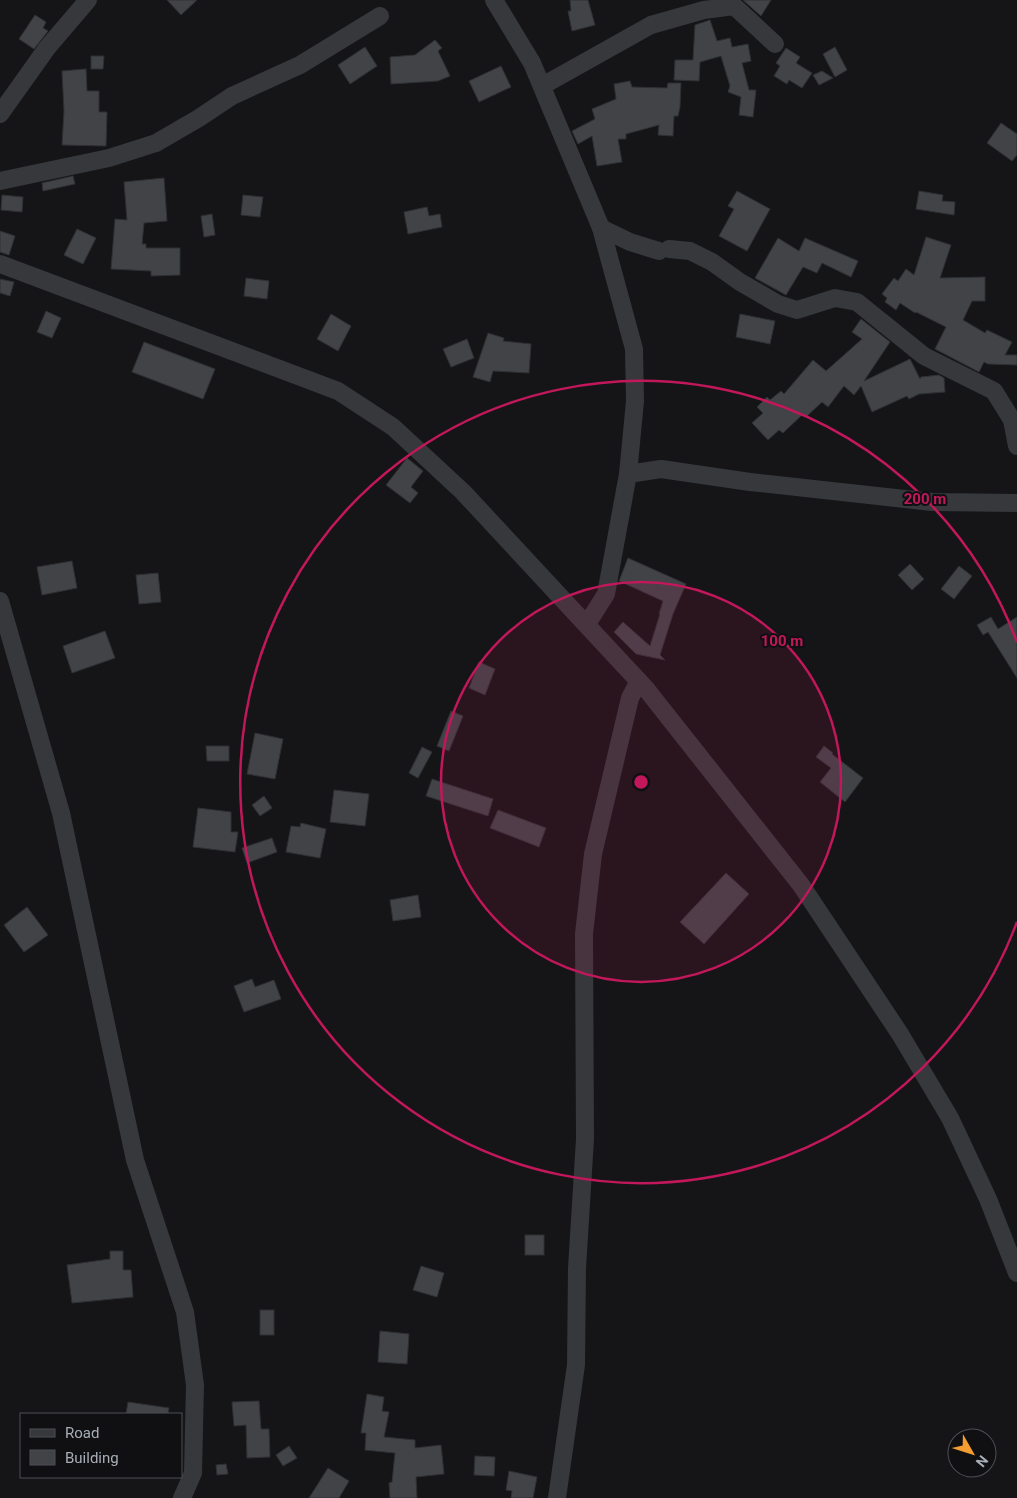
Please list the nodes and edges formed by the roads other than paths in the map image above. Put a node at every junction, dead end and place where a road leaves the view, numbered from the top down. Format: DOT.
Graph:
graph roads {
  1 [pos="88,0"];
  2 [pos="494,0"];
  3 [pos="380,16"];
  4 [pos="775,44"];
  5 [pos="542,86"];
  6 [pos="0,114"];
  7 [pos="0,181"];
  8 [pos="601,228"];
  9 [pos="0,264"];
  10 [pos="1017,446"];
  11 [pos="628,474"];
  12 [pos="1017,503"];
  13 [pos="0,601"];
  14 [pos="587,624"];
  15 [pos="639,681"];
  16 [pos="1017,1273"];
  17 [pos="182,1498"];
  18 [pos="557,1498"];
  1 -- 6 [label="street"];
  2 -- 5 [label="street"];
  3 -- 7 [label="street"];
  4 -- 5 [label="street"];
  5 -- 8 [label="street"];
  8 -- 10 [label="street"];
  8 -- 11 [label="street"];
  9 -- 14 [label="street"];
  11 -- 12 [label="street"];
  11 -- 14 [label="street"];
  13 -- 17 [label="street"];
  14 -- 15 [label="street"];
  15 -- 16 [label="street"];
  15 -- 18 [label="street"];
}
